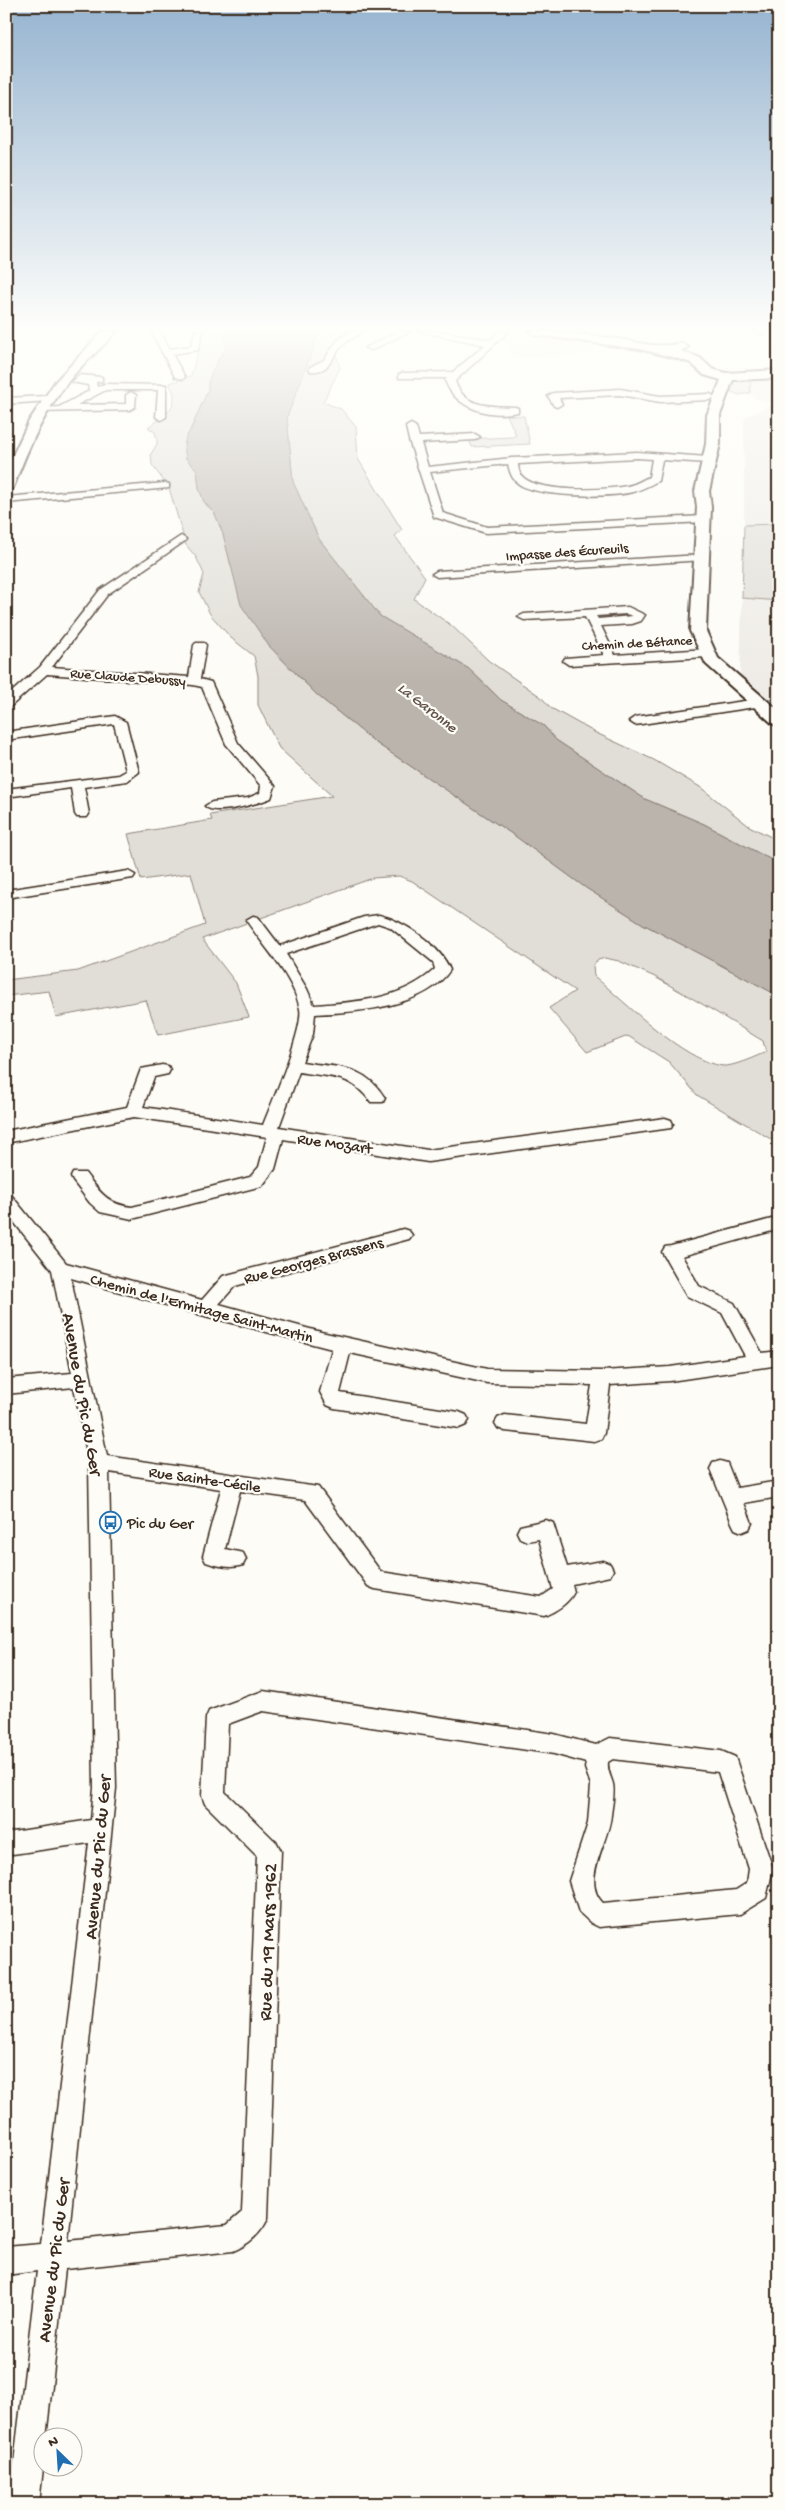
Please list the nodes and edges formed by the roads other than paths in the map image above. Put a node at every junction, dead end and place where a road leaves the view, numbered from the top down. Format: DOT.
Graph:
graph roads {
  1 [pos="21,448"];
  2 [pos="417,448"];
  3 [pos="706,448"];
  4 [pos="711,448"];
  5 [pos="656,457"];
  6 [pos="708,458"];
  7 [pos="512,461"];
  8 [pos="425,470"];
  9 [pos="165,486"];
  10 [pos="6,488"];
  11 [pos="6,500"];
  12 [pos="704,513"];
  13 [pos="182,539"];
  14 [pos="700,558"];
  15 [pos="437,574"];
  16 [pos="524,617"];
  17 [pos="200,645"];
  18 [pos="707,653"];
  19 [pos="611,658"];
  20 [pos="569,661"];
  21 [pos="44,670"];
  22 [pos="194,681"];
  23 [pos="758,703"];
  24 [pos="6,704"];
  25 [pos="779,720"];
  26 [pos="635,721"];
  27 [pos="6,736"];
  28 [pos="77,784"];
  29 [pos="6,793"];
  30 [pos="212,806"];
  31 [pos="82,814"];
  32 [pos="128,875"];
  33 [pos="6,894"];
  34 [pos="253,920"];
  35 [pos="277,952"];
  36 [pos="308,1010"];
  37 [pos="292,1066"];
  38 [pos="162,1070"];
  39 [pos="377,1098"];
  40 [pos="134,1111"];
  41 [pos="665,1124"];
  42 [pos="273,1133"];
  43 [pos="6,1137"];
  44 [pos="79,1178"];
  45 [pos="6,1200"];
  46 [pos="779,1223"];
  47 [pos="404,1235"];
  48 [pos="60,1268"];
  49 [pos="205,1309"];
  50 [pos="343,1344"];
  51 [pos="779,1358"];
  52 [pos="758,1362"];
  53 [pos="602,1378"];
  54 [pos="83,1379"];
  55 [pos="6,1387"];
  56 [pos="459,1420"];
  57 [pos="504,1423"];
  58 [pos="100,1463"];
  59 [pos="720,1469"];
  60 [pos="233,1482"];
  61 [pos="779,1489"];
  62 [pos="732,1497"];
  63 [pos="742,1523"];
  64 [pos="527,1532"];
  65 [pos="236,1559"];
  66 [pos="603,1570"];
  67 [pos="560,1577"];
  68 [pos="598,1756"];
  69 [pos="102,1830"];
  70 [pos="6,1844"];
  71 [pos="53,2255"];
  72 [pos="6,2261"];
  73 [pos="24,2504"];
  1 -- 10 [label="street"];
  2 -- 8 [label="street"];
  3 -- 6 [label="street"];
  4 -- 6 [label="street"];
  5 -- 6 [label="street"];
  5 -- 7 [label="street"];
  5 -- 7 [label="street"];
  6 -- 12 [label="street"];
  7 -- 8 [label="street"];
  8 -- 12 [label="street"];
  9 -- 11 [label="street"];
  12 -- 14 [label="street"];
  13 -- 21 [label="street"];
  14 -- 15 [label="street, Impasse des Écureuils"];
  14 -- 18 [label="street"];
  16 -- 19 [label="street"];
  17 -- 22 [label="street"];
  18 -- 19 [label="street, Chemin de Bétance"];
  18 -- 23 [label="street"];
  19 -- 20 [label="street, Chemin de Bétance"];
  21 -- 22 [label="street, Rue Claude Debussy"];
  21 -- 24 [label="street"];
  22 -- 30 [label="street, Rue Claude Debussy"];
  23 -- 25 [label="street"];
  23 -- 26 [label="street"];
  27 -- 28 [label="street"];
  28 -- 29 [label="street"];
  28 -- 31 [label="street"];
  32 -- 33 [label="street"];
  34 -- 35 [label="street"];
  35 -- 36 [label="street"];
  35 -- 36 [label="street"];
  36 -- 37 [label="street"];
  37 -- 39 [label="street"];
  37 -- 42 [label="street"];
  38 -- 40 [label="street"];
  40 -- 42 [label="street, Rue Mozart"];
  40 -- 43 [label="street, Rue Mozart"];
  41 -- 42 [label="street, Rue Mozart"];
  42 -- 44 [label="street"];
  45 -- 48 [label="street, Avenue du Pic du Ger"];
  46 -- 52 [label="street"];
  47 -- 49 [label="street, Rue Georges Brassens"];
  48 -- 49 [label="street, Chemin de l'Ermitage Saint-Martin"];
  48 -- 54 [label="street, Avenue du Pic du Ger"];
  49 -- 50 [label="street, Chemin de l'Ermitage Saint-Martin"];
  50 -- 53 [label="street, Chemin de l'Ermitage Saint-Martin"];
  50 -- 56 [label="street"];
  51 -- 52 [label="street, Chemin de l'Ermitage Saint-Martin"];
  52 -- 53 [label="street, Chemin de l'Ermitage Saint-Martin"];
  53 -- 57 [label="street"];
  54 -- 55 [label="street"];
  54 -- 58 [label="street, Avenue du Pic du Ger"];
  58 -- 60 [label="street, Rue Sainte-Cécile"];
  58 -- 69 [label="street, Avenue du Pic du Ger"];
  59 -- 62 [label="street"];
  60 -- 65 [label="street"];
  60 -- 67 [label="street, Rue Sainte-Cécile"];
  61 -- 62 [label="street"];
  62 -- 63 [label="street"];
  64 -- 67 [label="street"];
  66 -- 67 [label="street"];
  68 -- 68 [label="street"];
  68 -- 71 [label="street, Rue du 19 Mars 1962"];
  69 -- 70 [label="street"];
  69 -- 71 [label="street, Avenue du Pic du Ger"];
  71 -- 72 [label="street"];
  71 -- 73 [label="street, Avenue du Pic du Ger"];
}
